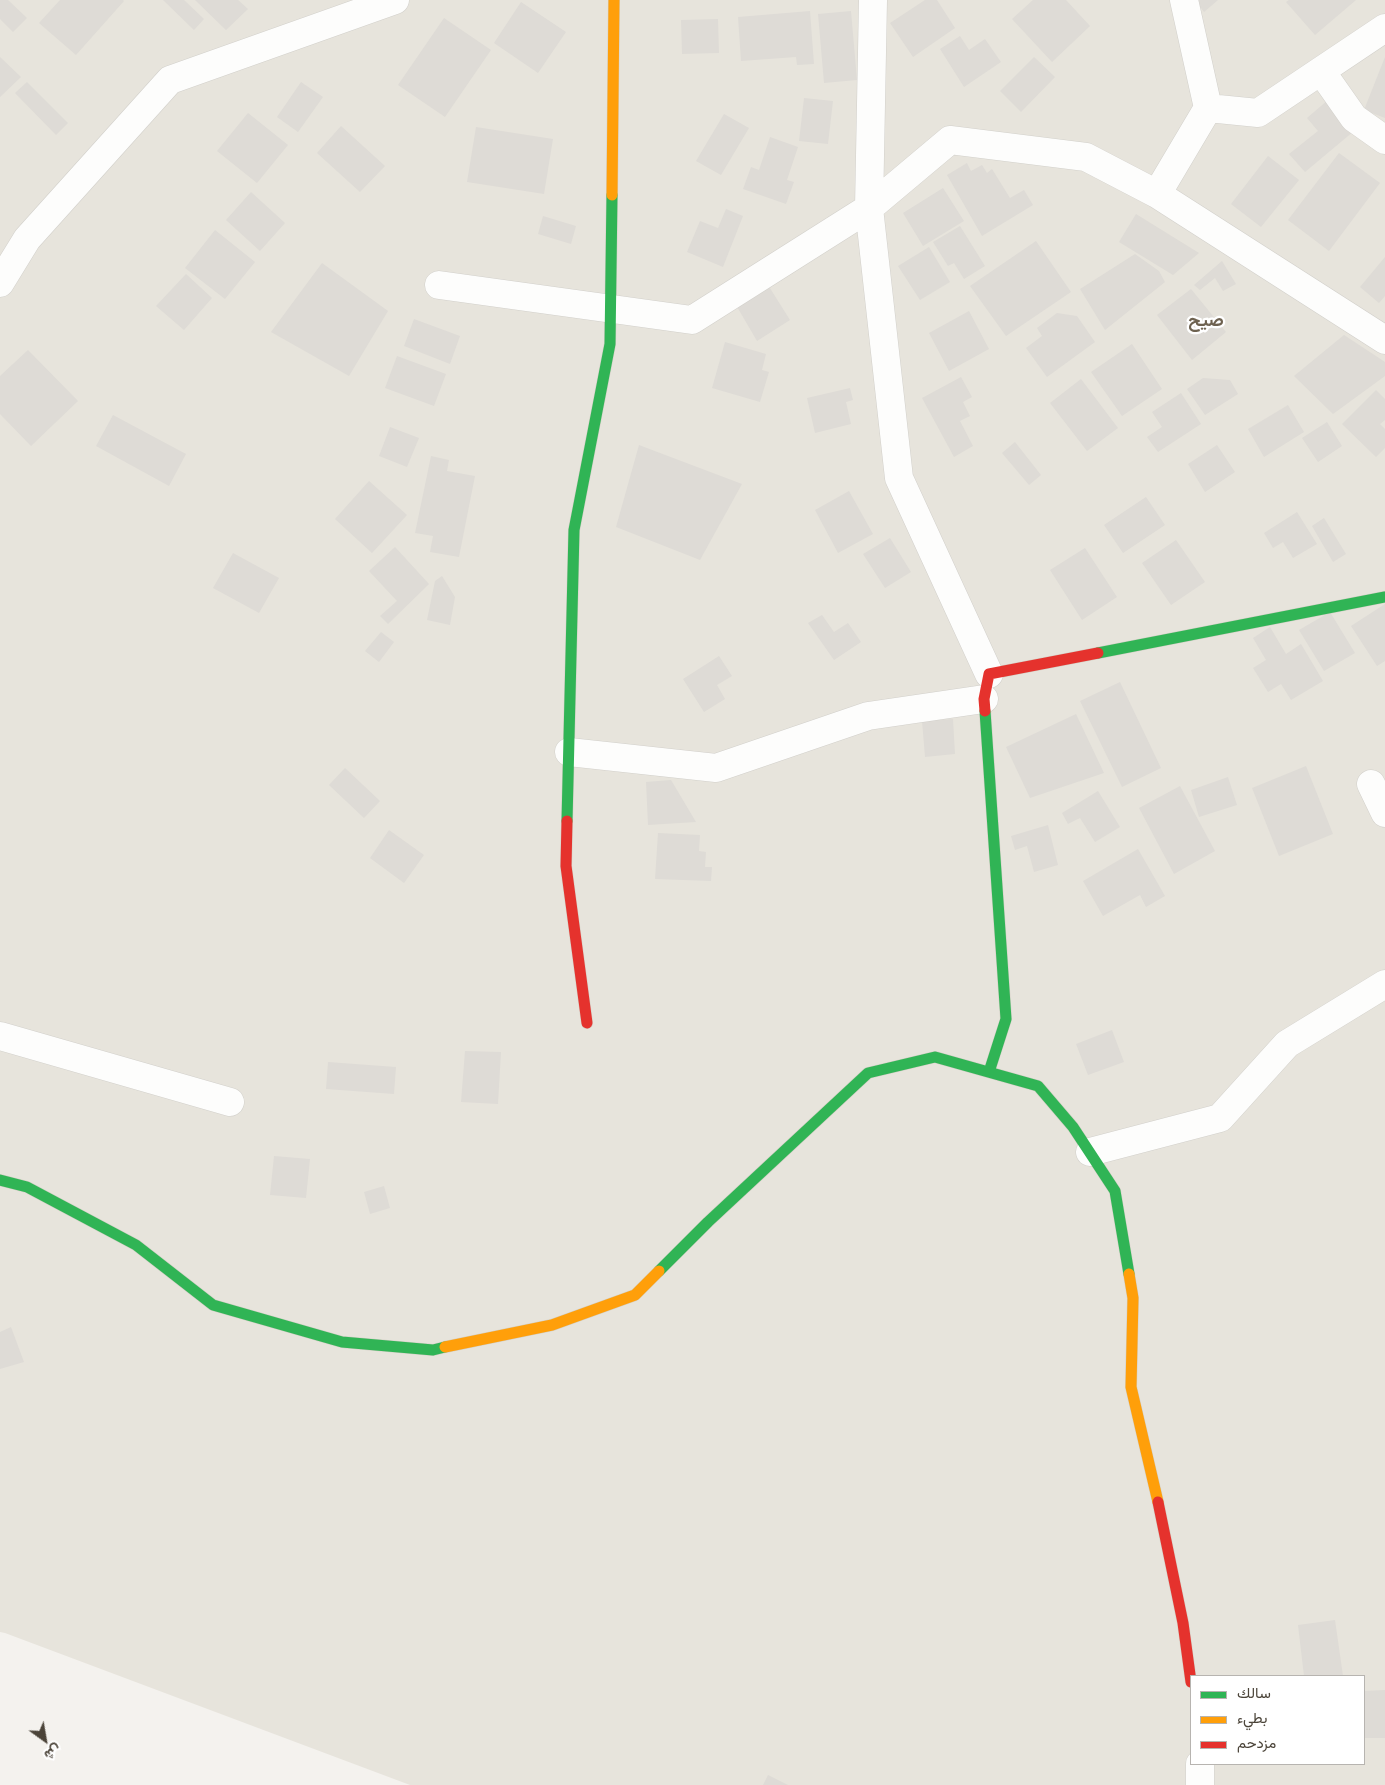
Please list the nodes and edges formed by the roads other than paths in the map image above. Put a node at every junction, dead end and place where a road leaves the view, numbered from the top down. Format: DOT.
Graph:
graph roads {
  1 [pos="395,0"];
  2 [pos="614,0"];
  3 [pos="873,0"];
  4 [pos="1184,0"];
  5 [pos="1382,33"];
  6 [pos="1320,71"];
  7 [pos="1208,108"];
  8 [pos="1385,140"];
  9 [pos="1157,194"];
  10 [pos="869,208"];
  11 [pos="0,283"];
  12 [pos="439,285"];
  13 [pos="611,309"];
  14 [pos="1385,340"];
  15 [pos="1385,597"];
  16 [pos="987,687"];
  17 [pos="568,752"];
  18 [pos="1371,784"];
  19 [pos="1385,813"];
  20 [pos="1385,984"];
  21 [pos="587,1023"];
  22 [pos="0,1036"];
  23 [pos="989,1072"];
  24 [pos="230,1102"];
  25 [pos="1090,1152"];
  26 [pos="0,1180"];
  27 [pos="1190,1675"];
  28 [pos="1200,1765"];
  29 [pos="1200,1785"];
  1 -- 11 [label="street"];
  2 -- 13 [label="street"];
  3 -- 10 [label="street"];
  4 -- 7 [label="street"];
  5 -- 6 [label="street"];
  6 -- 7 [label="street"];
  6 -- 8 [label="street"];
  7 -- 9 [label="street"];
  9 -- 10 [label="street"];
  9 -- 14 [label="street"];
  10 -- 13 [label="street"];
  10 -- 16 [label="street"];
  12 -- 13 [label="street"];
  13 -- 17 [label="street"];
  15 -- 16 [label="street"];
  16 -- 17 [label="street"];
  16 -- 23 [label="street"];
  17 -- 21 [label="street"];
  18 -- 19 [label="street"];
  20 -- 25 [label="street"];
  22 -- 24 [label="street"];
  23 -- 25 [label="street"];
  23 -- 26 [label="street"];
  25 -- 27 [label="street"];
  28 -- 29 [label="street"];
}
